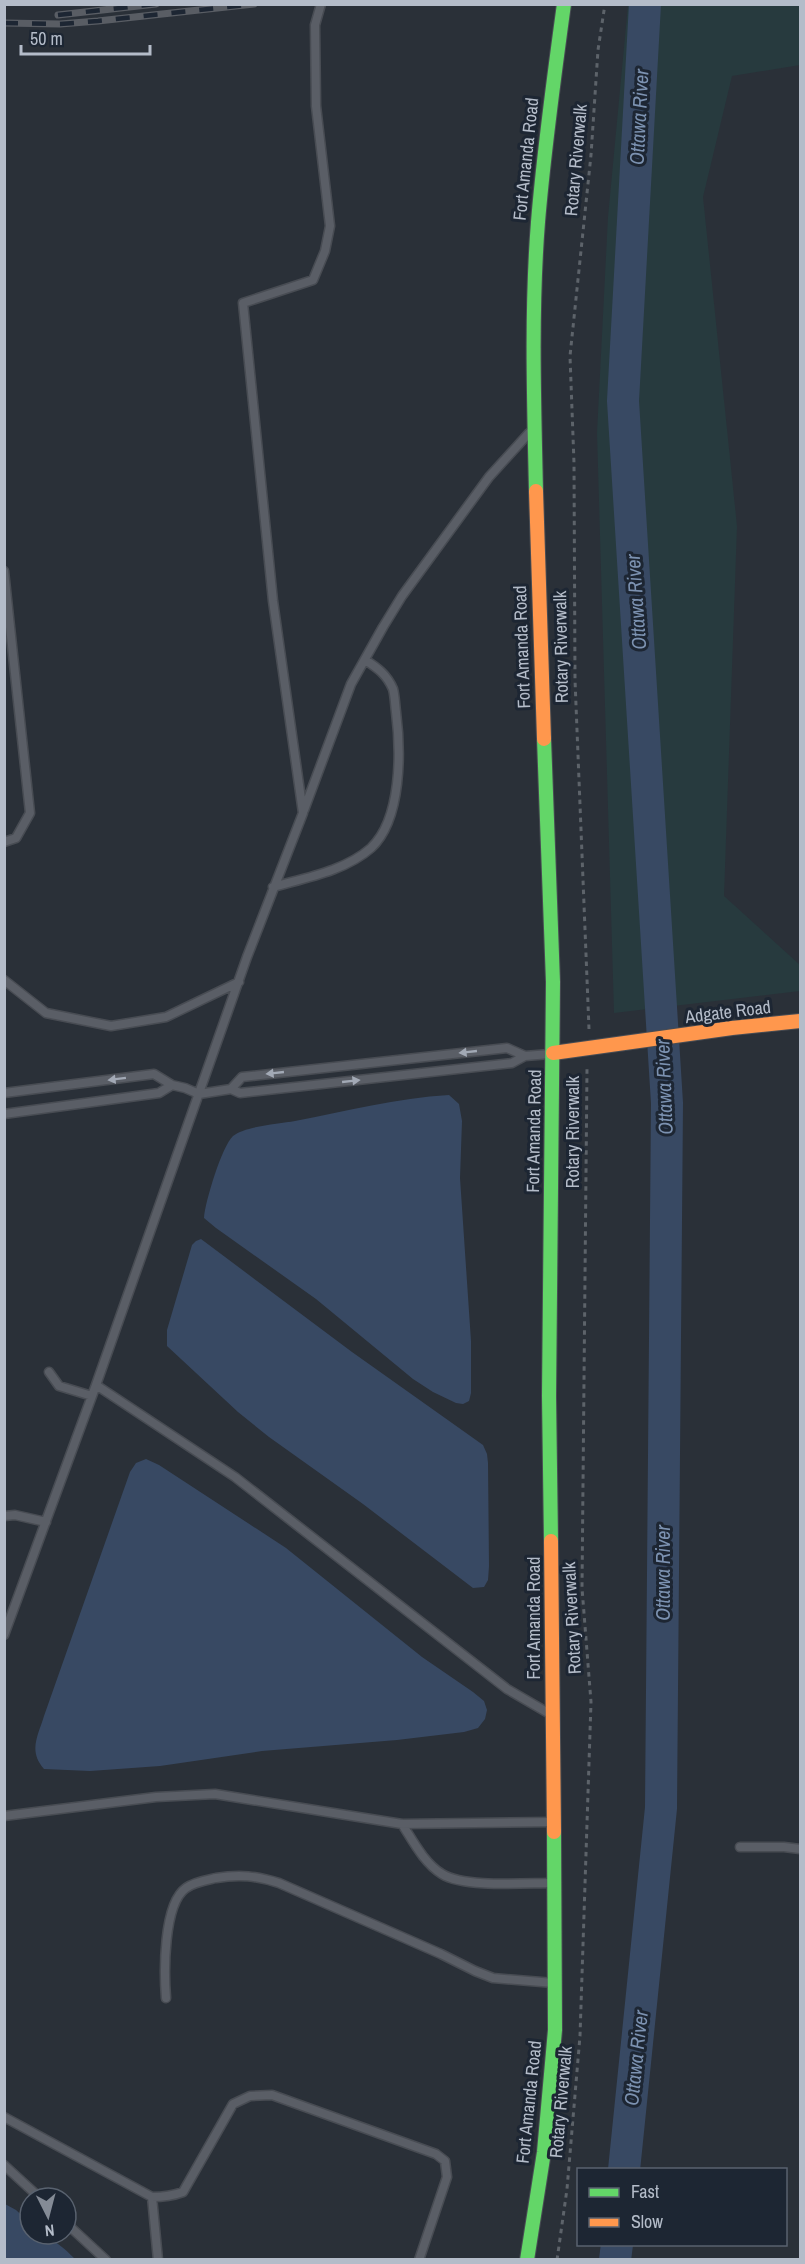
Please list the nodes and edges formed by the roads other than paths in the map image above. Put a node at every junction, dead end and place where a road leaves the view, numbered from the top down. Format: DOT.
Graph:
graph roads {
  1 [pos="321,4"];
  2 [pos="564,4"];
  3 [pos="534,428"];
  4 [pos="4,571"];
  5 [pos="365,660"];
  6 [pos="303,813"];
  7 [pos="4,842"];
  8 [pos="273,887"];
  9 [pos="4,980"];
  10 [pos="239,982"];
  11 [pos="801,1021"];
  12 [pos="553,1053"];
  13 [pos="525,1056"];
  14 [pos="172,1085"];
  15 [pos="231,1089"];
  16 [pos="4,1093"];
  17 [pos="199,1094"];
  18 [pos="4,1114"];
  19 [pos="49,1372"];
  20 [pos="96,1385"];
  21 [pos="92,1396"];
  22 [pos="4,1516"];
  23 [pos="46,1522"];
  24 [pos="4,1635"];
  25 [pos="553,1716"];
  26 [pos="4,1816"];
  27 [pos="552,1821"];
  28 [pos="402,1824"];
  29 [pos="740,1847"];
  30 [pos="801,1849"];
  31 [pos="553,1882"];
  32 [pos="554,1983"];
  33 [pos="166,1998"];
  34 [pos="4,2117"];
  35 [pos="4,2165"];
  36 [pos="27,2186"];
  37 [pos="152,2197"];
  38 [pos="78,2234"];
  39 [pos="106,2259"];
  40 [pos="158,2259"];
  41 [pos="419,2259"];
  42 [pos="527,2259"];
  1 -- 6 [label="lane"];
  2 -- 3 [label="street, Fort Amanda Road"];
  3 -- 5 [label="lane"];
  3 -- 12 [label="street, Fort Amanda Road"];
  4 -- 7 [label="lane"];
  5 -- 6 [label="lane"];
  5 -- 8 [label="lane"];
  6 -- 8 [label="lane"];
  8 -- 10 [label="lane"];
  9 -- 10 [label="lane"];
  10 -- 17 [label="lane"];
  11 -- 12 [label="street, Adgate Road"];
  12 -- 13 [label="lane"];
  12 -- 25 [label="street, Fort Amanda Road"];
  15 -- 13 [label="lane, one-way"];
  13 -- 15 [label="lane, one-way"];
  14 -- 16 [label="lane, one-way"];
  14 -- 17 [label="lane"];
  14 -- 18 [label="lane"];
  15 -- 17 [label="lane"];
  17 -- 20 [label="lane"];
  19 -- 21 [label="lane"];
  20 -- 21 [label="lane"];
  20 -- 25 [label="lane"];
  21 -- 23 [label="lane"];
  22 -- 23 [label="lane"];
  23 -- 24 [label="lane"];
  25 -- 27 [label="street, Fort Amanda Road"];
  26 -- 28 [label="lane"];
  27 -- 28 [label="lane"];
  27 -- 31 [label="street, Fort Amanda Road"];
  28 -- 31 [label="lane"];
  29 -- 30 [label="lane"];
  31 -- 32 [label="street, Fort Amanda Road"];
  32 -- 33 [label="lane"];
  32 -- 42 [label="street, Fort Amanda Road"];
  34 -- 37 [label="lane"];
  35 -- 36 [label="lane"];
  37 -- 40 [label="lane"];
  37 -- 41 [label="lane"];
  38 -- 39 [label="lane"];
}
